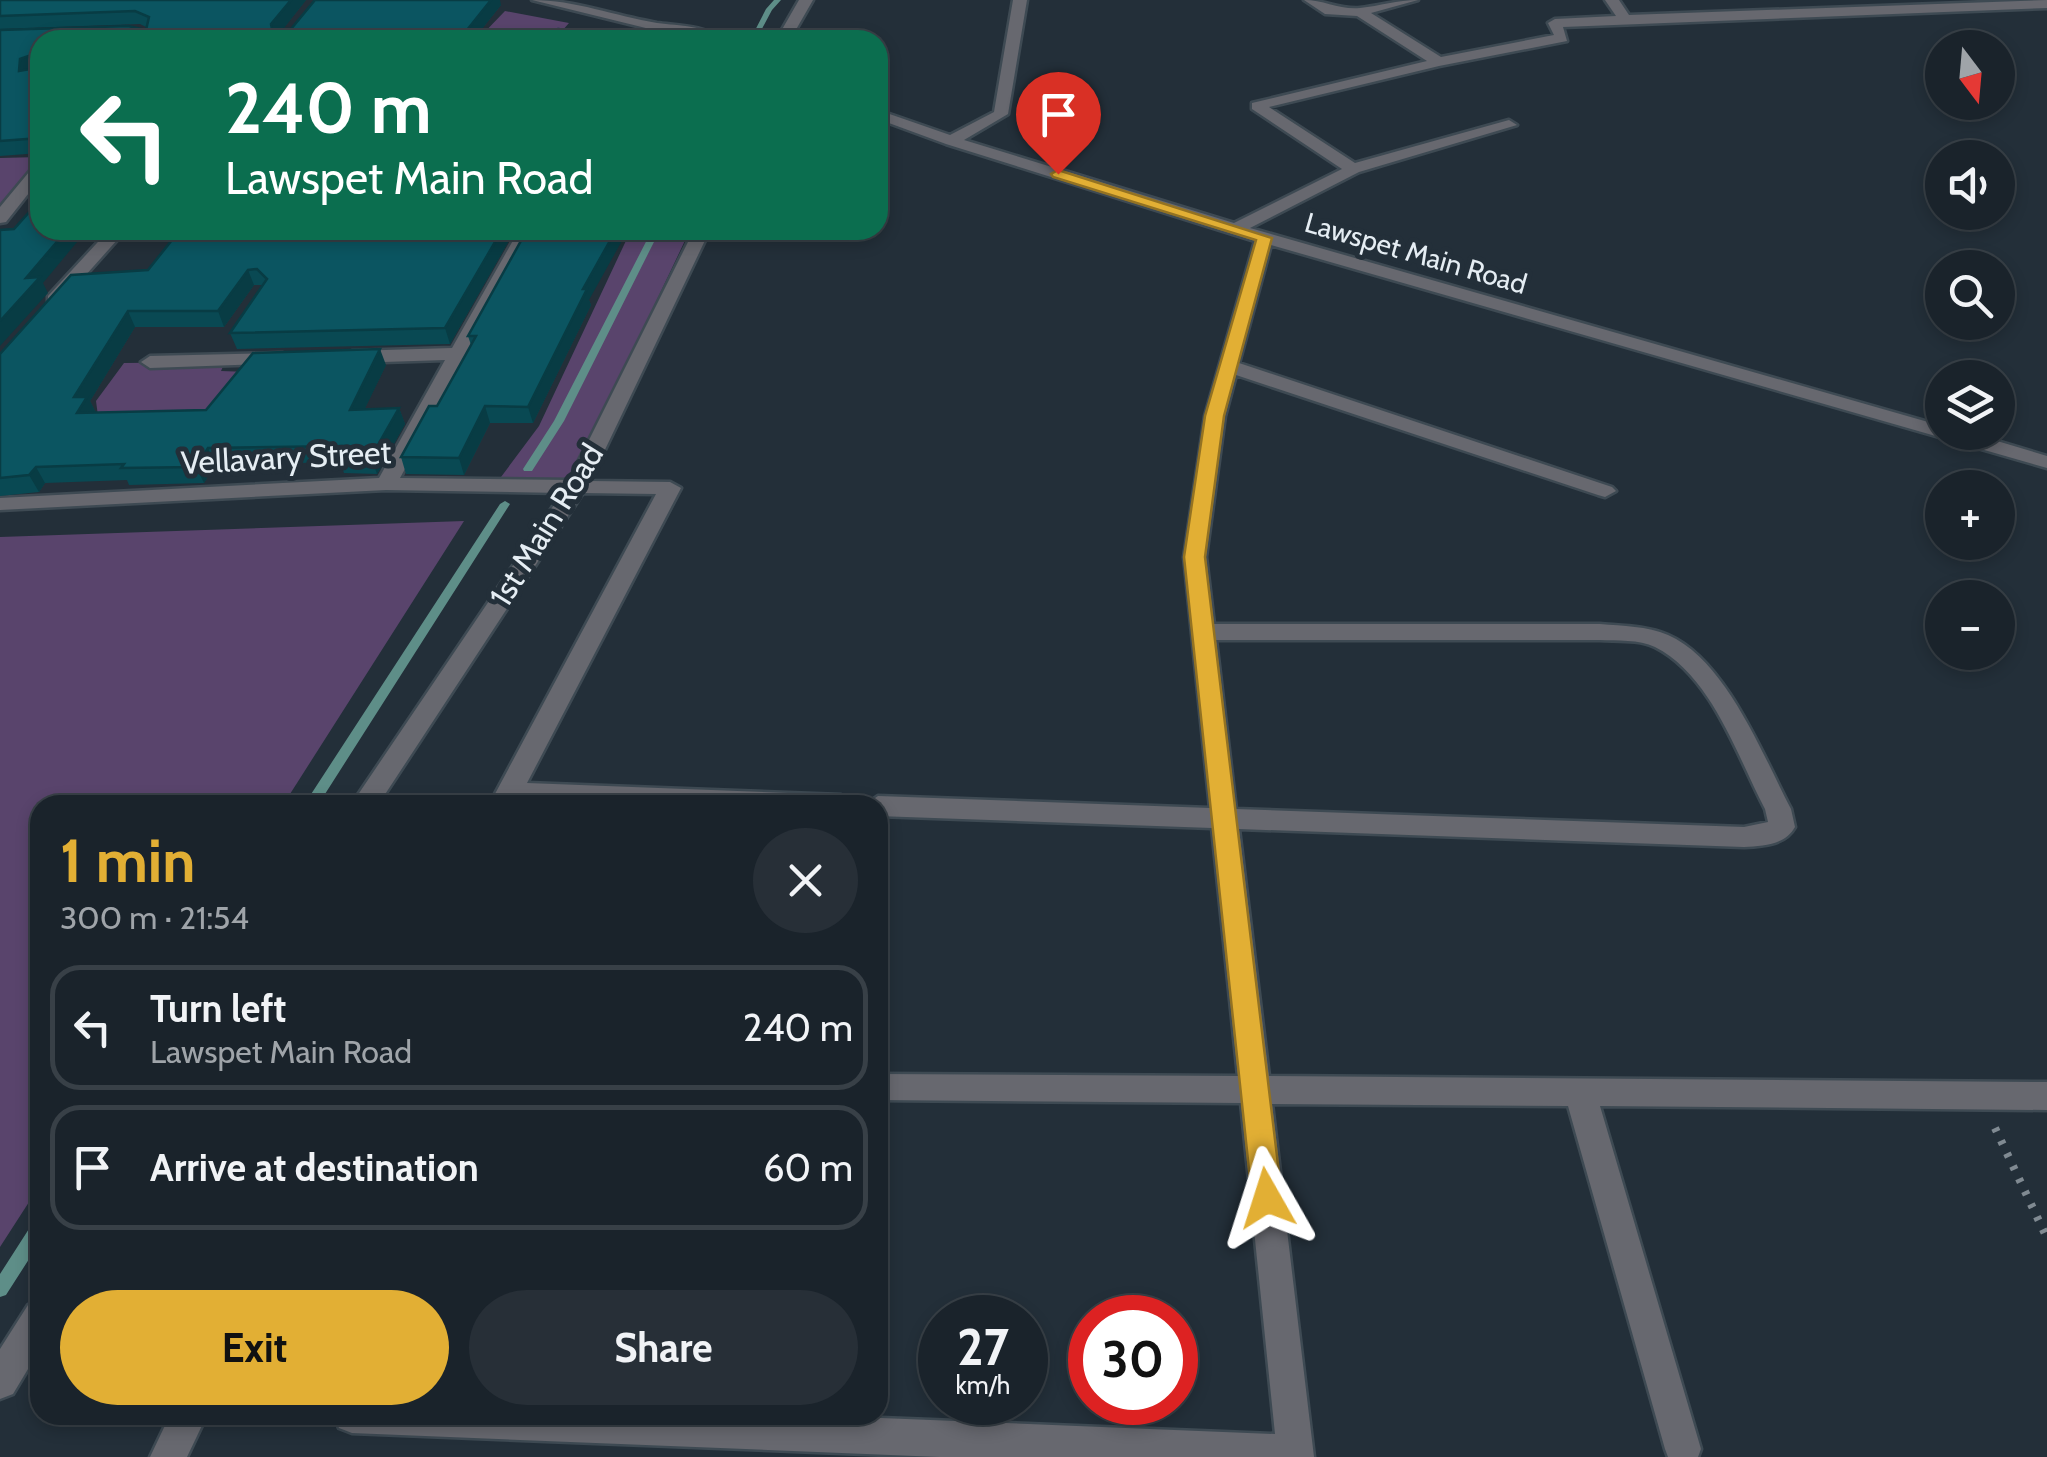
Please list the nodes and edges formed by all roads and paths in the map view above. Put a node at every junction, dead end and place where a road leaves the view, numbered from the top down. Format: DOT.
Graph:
graph roads {
  1 [pos="539,0"];
  2 [pos="806,0"];
  3 [pos="1020,0"];
  4 [pos="1311,0"];
  5 [pos="1411,0"];
  6 [pos="1612,0"];
  7 [pos="577,4"];
  8 [pos="2047,4"];
  9 [pos="1360,12"];
  10 [pos="1626,19"];
  11 [pos="651,25"];
  12 [pos="646,30"];
  13 [pos="659,30"];
  14 [pos="692,30"];
  15 [pos="788,30"];
  16 [pos="1438,62"];
  17 [pos="888,118"];
  18 [pos="1509,125"];
  19 [pos="951,141"];
  20 [pos="1354,169"];
  21 [pos="30,180"];
  22 [pos="0,218"];
  23 [pos="1236,229"];
  24 [pos="1264,238"];
  25 [pos="109,240"];
  26 [pos="521,240"];
  27 [pos="697,240"];
  28 [pos="42,314"];
  29 [pos="234,334"];
  30 [pos="457,354"];
  31 [pos="216,360"];
  32 [pos="150,362"];
  33 [pos="1228,366"];
  34 [pos="1925,427"];
  35 [pos="2005,450"];
  36 [pos="2047,462"];
  37 [pos="386,484"];
  38 [pos="576,487"];
  39 [pos="1606,491"];
  40 [pos="0,504"];
  41 [pos="1204,632"];
  42 [pos="371,795"];
  43 [pos="507,795"];
  44 [pos="888,806"];
  45 [pos="1224,820"];
  46 [pos="888,1088"];
  47 [pos="1255,1090"];
  48 [pos="1580,1092"];
  49 [pos="1980,1095"];
  50 [pos="2047,1096"];
  51 [pos="2047,1238"];
  52 [pos="30,1333"];
  53 [pos="0,1381"];
  54 [pos="184,1425"];
  55 [pos="553,1425"];
  56 [pos="1054,1450"];
  57 [pos="1683,1450"];
  58 [pos="1295,1455"];
  59 [pos="168,1457"];
  1 -- 7 [label="street"];
  2 -- 15 [label="street"];
  3 -- 19 [label="street"];
  4 -- 9 [label="street"];
  5 -- 9 [label="street"];
  6 -- 10 [label="street"];
  7 -- 11 [label="street"];
  8 -- 10 [label="street"];
  9 -- 16 [label="street"];
  10 -- 16 [label="street"];
  11 -- 12 [label="street"];
  11 -- 13 [label="street"];
  11 -- 14 [label="street"];
  16 -- 20 [label="street"];
  17 -- 19 [label="street, Lawspet Main Road"];
  18 -- 20 [label="street"];
  19 -- 23 [label="street, Lawspet Main Road"];
  20 -- 23 [label="street"];
  21 -- 22 [label="street"];
  23 -- 24 [label="street, Lawspet Main Road"];
  24 -- 33 [label="street"];
  24 -- 34 [label="street, Lawspet Main Road"];
  25 -- 28 [label="street"];
  26 -- 30 [label="street"];
  27 -- 38 [label="street, 1st Main Road"];
  29 -- 31 [label="street"];
  30 -- 31 [label="street"];
  30 -- 37 [label="street"];
  31 -- 32 [label="street"];
  33 -- 39 [label="street"];
  33 -- 41 [label="street"];
  35 -- 36 [label="street, Lawspet Main Road"];
  37 -- 38 [label="street, Vellavary Street"];
  37 -- 40 [label="street, Vellavary Street"];
  38 -- 42 [label="street, 1st Main Road"];
  38 -- 43 [label="street, Vellavary Street"];
  41 -- 45 [label="street"];
  41 -- 45 [label="street"];
  44 -- 45 [label="street"];
  45 -- 47 [label="street"];
  46 -- 47 [label="street"];
  47 -- 48 [label="street"];
  47 -- 58 [label="street"];
  48 -- 49 [label="street"];
  48 -- 57 [label="street"];
  49 -- 50 [label="street"];
  49 -- 51 [label="path"];
  52 -- 53 [label="street"];
  54 -- 59 [label="street"];
  55 -- 56 [label="street"];
  56 -- 58 [label="street"];
}
